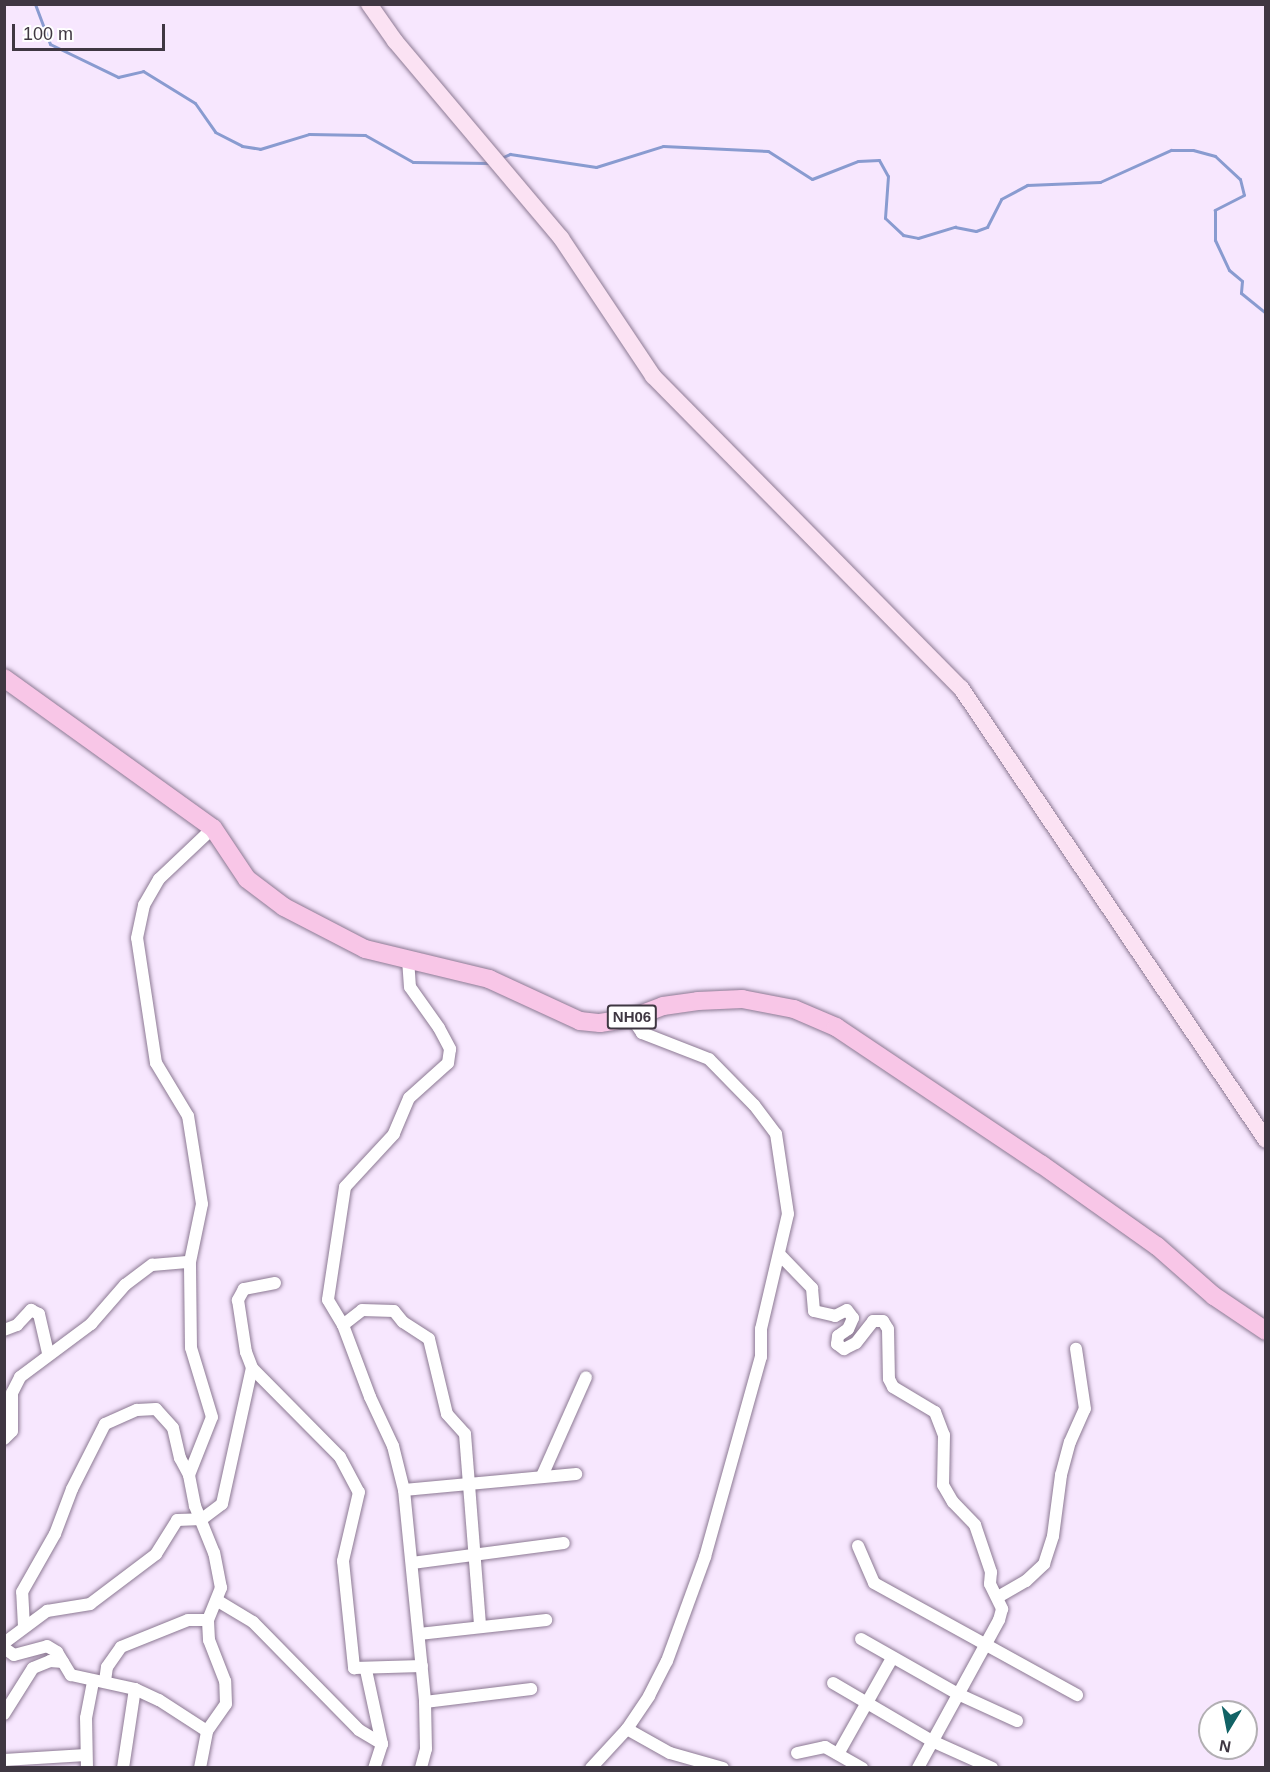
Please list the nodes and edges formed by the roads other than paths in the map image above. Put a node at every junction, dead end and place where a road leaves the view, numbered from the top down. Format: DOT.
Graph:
graph roads {
  1 [pos="369,4"];
  2 [pos="4,678"];
  3 [pos="213,828"];
  4 [pos="408,959"];
  5 [pos="632,1018"];
  6 [pos="1266,1140"];
  7 [pos="781,1256"];
  8 [pos="190,1262"];
  9 [pos="274,1283"];
  10 [pos="343,1324"];
  11 [pos="4,1330"];
  12 [pos="1266,1330"];
  13 [pos="1076,1349"];
  14 [pos="48,1353"];
  15 [pos="252,1368"];
  16 [pos="586,1377"];
  17 [pos="4,1439"];
  18 [pos="576,1474"];
  19 [pos="189,1475"];
  20 [pos="542,1476"];
  21 [pos="470,1481"];
  22 [pos="404,1490"];
  23 [pos="202,1519"];
  24 [pos="564,1543"];
  25 [pos="858,1545"];
  26 [pos="475,1556"];
  27 [pos="412,1563"];
  28 [pos="998,1597"];
  29 [pos="218,1600"];
  30 [pos="208,1620"];
  31 [pos="546,1620"];
  32 [pos="480,1626"];
  33 [pos="24,1627"];
  34 [pos="419,1634"];
  35 [pos="861,1639"];
  36 [pos="4,1643"];
  37 [pos="984,1645"];
  38 [pos="4,1648"];
  39 [pos="892,1658"];
  40 [pos="63,1662"];
  41 [pos="422,1666"];
  42 [pos="366,1670"];
  43 [pos="99,1682"];
  44 [pos="833,1683"];
  45 [pos="135,1689"];
  46 [pos="531,1689"];
  47 [pos="958,1694"];
  48 [pos="1077,1695"];
  49 [pos="425,1702"];
  50 [pos="866,1703"];
  51 [pos="4,1714"];
  52 [pos="1017,1721"];
  53 [pos="627,1729"];
  54 [pos="207,1731"];
  55 [pos="932,1741"];
  56 [pos="382,1744"];
  57 [pos="797,1753"];
  58 [pos="838,1754"];
  59 [pos="4,1760"];
  60 [pos="87,1761"];
  61 [pos="123,1767"];
  62 [pos="200,1767"];
  63 [pos="374,1767"];
  64 [pos="421,1767"];
  65 [pos="591,1767"];
  66 [pos="723,1767"];
  67 [pos="862,1767"];
  68 [pos="918,1767"];
  69 [pos="992,1767"];
  1 -- 6 [label="main road"];
  2 -- 3 [label="main road, NH06"];
  3 -- 4 [label="main road, NH06"];
  3 -- 8 [label="street"];
  4 -- 5 [label="main road, NH06"];
  4 -- 10 [label="street"];
  5 -- 7 [label="street"];
  5 -- 12 [label="main road, NH06"];
  7 -- 28 [label="street"];
  7 -- 53 [label="street"];
  8 -- 14 [label="street"];
  8 -- 19 [label="street"];
  9 -- 15 [label="street"];
  10 -- 21 [label="street"];
  10 -- 22 [label="street"];
  11 -- 14 [label="street"];
  13 -- 28 [label="street"];
  14 -- 17 [label="street"];
  15 -- 23 [label="street"];
  15 -- 42 [label="street"];
  16 -- 20 [label="street"];
  18 -- 20 [label="street"];
  19 -- 23 [label="street"];
  19 -- 33 [label="street"];
  20 -- 21 [label="street"];
  21 -- 22 [label="street"];
  21 -- 26 [label="street"];
  22 -- 27 [label="street"];
  23 -- 29 [label="street"];
  23 -- 33 [label="street"];
  24 -- 26 [label="street"];
  25 -- 37 [label="street"];
  26 -- 27 [label="street"];
  26 -- 32 [label="street"];
  27 -- 34 [label="street"];
  28 -- 37 [label="street"];
  29 -- 30 [label="street"];
  29 -- 56 [label="street"];
  30 -- 43 [label="street"];
  30 -- 54 [label="street"];
  31 -- 32 [label="street"];
  32 -- 34 [label="street"];
  33 -- 36 [label="street"];
  34 -- 41 [label="street"];
  35 -- 39 [label="street"];
  37 -- 47 [label="street"];
  37 -- 48 [label="street"];
  38 -- 40 [label="street"];
  39 -- 47 [label="street"];
  39 -- 50 [label="street"];
  40 -- 43 [label="street"];
  40 -- 51 [label="street"];
  41 -- 42 [label="street"];
  41 -- 49 [label="street"];
  42 -- 56 [label="street"];
  43 -- 45 [label="street"];
  43 -- 60 [label="street"];
  44 -- 50 [label="street"];
  45 -- 54 [label="street"];
  45 -- 61 [label="street"];
  46 -- 49 [label="street"];
  47 -- 52 [label="street"];
  47 -- 55 [label="street"];
  49 -- 64 [label="street"];
  50 -- 55 [label="street"];
  50 -- 58 [label="street"];
  53 -- 65 [label="street"];
  53 -- 66 [label="street"];
  54 -- 62 [label="street"];
  55 -- 68 [label="street"];
  55 -- 69 [label="street"];
  56 -- 63 [label="street"];
  57 -- 58 [label="street"];
  58 -- 67 [label="street"];
  59 -- 60 [label="street"];
}
